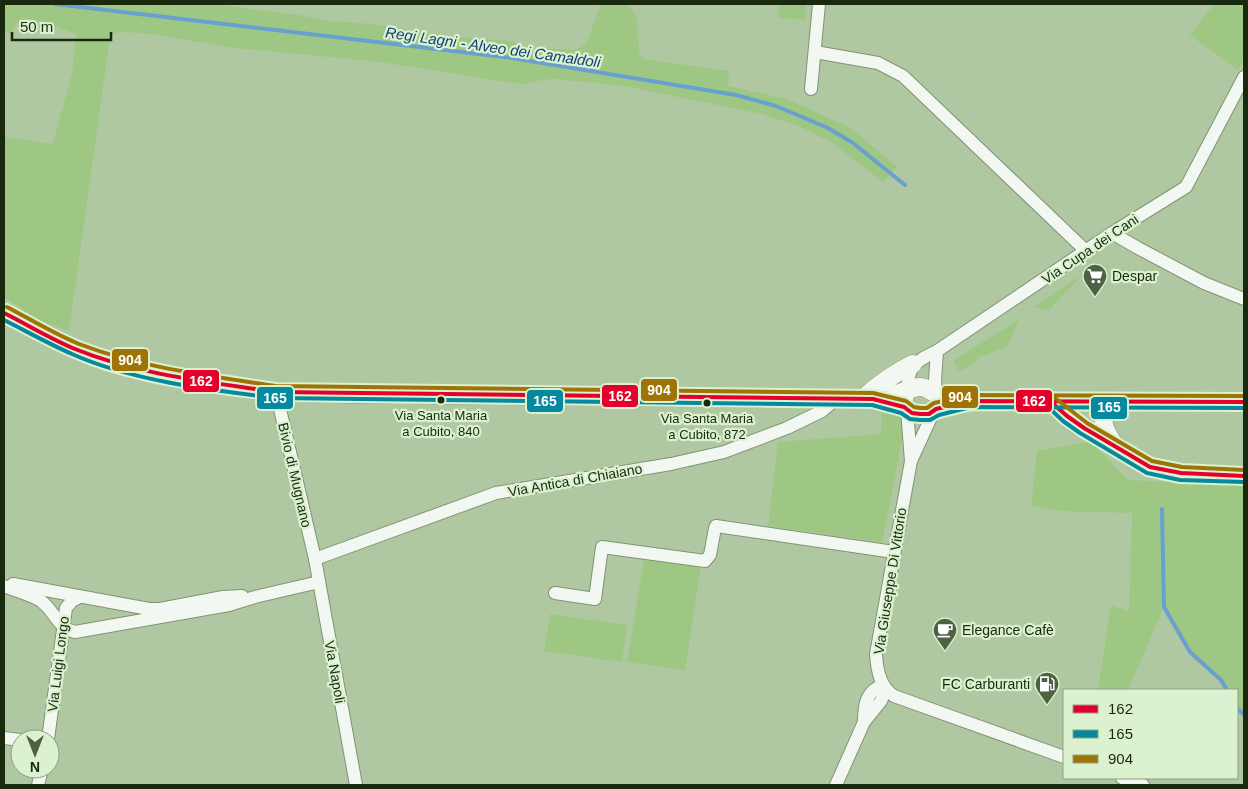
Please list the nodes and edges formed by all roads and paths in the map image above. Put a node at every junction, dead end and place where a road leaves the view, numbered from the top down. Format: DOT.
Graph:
graph roads {
  1 [pos="819,4"];
  2 [pos="815,52"];
  3 [pos="1244,77"];
  4 [pos="811,89"];
  5 [pos="1112,233"];
  6 [pos="1086,251"];
  7 [pos="1244,299"];
  8 [pos="4,313"];
  9 [pos="937,352"];
  10 [pos="913,364"];
  11 [pos="276,392"];
  12 [pos="830,399"];
  13 [pos="867,399"];
  14 [pos="906,400"];
  15 [pos="1051,402"];
  16 [pos="1113,402"];
  17 [pos="1244,402"];
  18 [pos="936,405"];
  19 [pos="1117,448"];
  20 [pos="912,461"];
  21 [pos="1244,476"];
  22 [pos="894,552"];
  23 [pos="315,559"];
  24 [pos="319,582"];
  25 [pos="4,585"];
  26 [pos="555,593"];
  27 [pos="80,597"];
  28 [pos="255,597"];
  29 [pos="130,605"];
  30 [pos="126,624"];
  31 [pos="62,626"];
  32 [pos="883,684"];
  33 [pos="49,729"];
  34 [pos="1063,757"];
  35 [pos="1125,779"];
  36 [pos="356,783"];
  37 [pos="836,785"];
  38 [pos="1143,785"];
  1 -- 2 [label="street"];
  2 -- 4 [label="street"];
  2 -- 6 [label="street"];
  3 -- 5 [label="street, Via Cupa dei Cani"];
  5 -- 6 [label="street, Via Cupa dei Cani"];
  5 -- 7 [label="street"];
  6 -- 9 [label="street, Via Cupa dei Cani"];
  8 -- 11 [label="main road"];
  9 -- 10 [label="street, Via Cupa dei Cani"];
  9 -- 18 [label="street"];
  10 -- 13 [label="main road"];
  10 -- 14 [label="street"];
  11 -- 12 [label="main road"];
  11 -- 23 [label="street, Bivio di Mugnano"];
  12 -- 13 [label="main road"];
  12 -- 23 [label="street, Via Antica di Chiaiano"];
  13 -- 14 [label="main road"];
  14 -- 18 [label="main road"];
  14 -- 18 [label="main road"];
  14 -- 20 [label="street, Via Giuseppe Di Vittorio"];
  15 -- 16 [label="main road"];
  15 -- 18 [label="main road"];
  15 -- 19 [label="main road"];
  16 -- 17 [label="main road"];
  16 -- 19 [label="main road"];
  18 -- 20 [label="street, Via Giuseppe Di Vittorio"];
  19 -- 21 [label="main road"];
  20 -- 22 [label="street, Via Giuseppe Di Vittorio"];
  22 -- 26 [label="street"];
  22 -- 32 [label="street, Via Giuseppe Di Vittorio"];
  23 -- 24 [label="street, Via Napoli"];
  24 -- 28 [label="street"];
  24 -- 36 [label="street, Via Napoli"];
  25 -- 27 [label="street"];
  25 -- 31 [label="street"];
  27 -- 29 [label="street"];
  27 -- 31 [label="street, Via Luigi Longo"];
  28 -- 29 [label="street"];
  28 -- 30 [label="street"];
  29 -- 30 [label="street"];
  30 -- 31 [label="street"];
  31 -- 33 [label="street, Via Luigi Longo"];
  32 -- 34 [label="street"];
  32 -- 37 [label="street"];
  35 -- 38 [label="street"];
}
